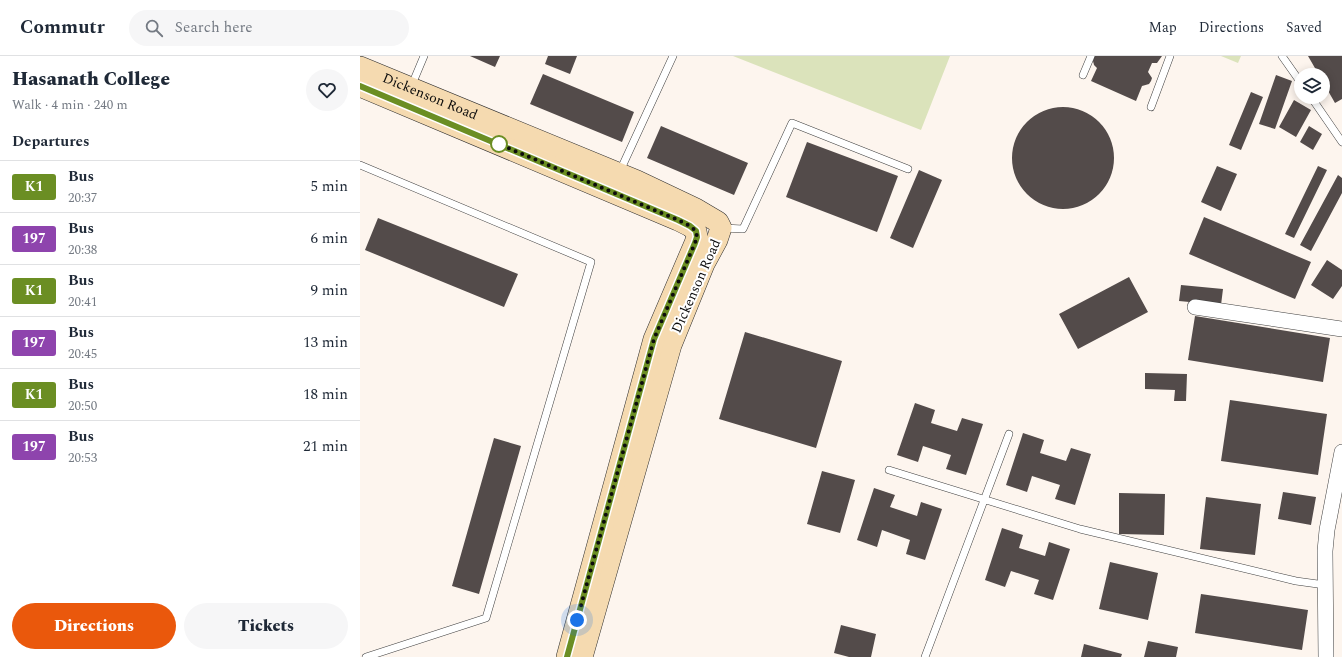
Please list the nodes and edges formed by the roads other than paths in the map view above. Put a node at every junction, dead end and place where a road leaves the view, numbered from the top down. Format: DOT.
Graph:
graph roads {
  1 [pos="424,56"];
  2 [pos="674,56"];
  3 [pos="1091,56"];
  4 [pos="1170,56"];
  5 [pos="1282,56"];
  6 [pos="360,67"];
  7 [pos="1294,74"];
  8 [pos="1083,75"];
  9 [pos="360,86"];
  10 [pos="411,88"];
  11 [pos="1315,104"];
  12 [pos="1151,106"];
  13 [pos="471,122"];
  14 [pos="1342,142"];
  15 [pos="360,165"];
  16 [pos="908,169"];
  17 [pos="628,184"];
  18 [pos="721,228"];
  19 [pos="1195,307"];
  20 [pos="1342,330"];
  21 [pos="662,342"];
  22 [pos="1009,434"];
  23 [pos="1342,452"];
  24 [pos="889,470"];
  25 [pos="984,499"];
  26 [pos="1336,513"];
  27 [pos="1325,585"];
  28 [pos="580,656"];
  29 [pos="366,657"];
  30 [pos="924,657"];
  31 [pos="1326,657"];
  1 -- 10 [label="lane"];
  2 -- 17 [label="lane"];
  3 -- 8 [label="lane"];
  4 -- 12 [label="lane"];
  5 -- 7 [label="lane"];
  6 -- 10 [label="main road, Dickenson Road"];
  9 -- 13 [label="main road, Dickenson Road"];
  10 -- 13 [label="main road, Dickenson Road"];
  11 -- 14 [label="lane"];
  13 -- 17 [label="main road, Dickenson Road"];
  13 -- 17 [label="main road, Dickenson Road"];
  15 -- 29 [label="lane"];
  16 -- 18 [label="lane"];
  17 -- 18 [label="main road, Dickenson Road"];
  17 -- 21 [label="main road, Dickenson Road"];
  18 -- 21 [label="main road, Dickenson Road"];
  19 -- 20 [label="street"];
  21 -- 28 [label="main road, Dickenson Road"];
  22 -- 25 [label="lane"];
  23 -- 26 [label="street"];
  24 -- 25 [label="lane"];
  25 -- 27 [label="lane"];
  25 -- 30 [label="lane"];
  26 -- 27 [label="street"];
  27 -- 31 [label="street"];
}
